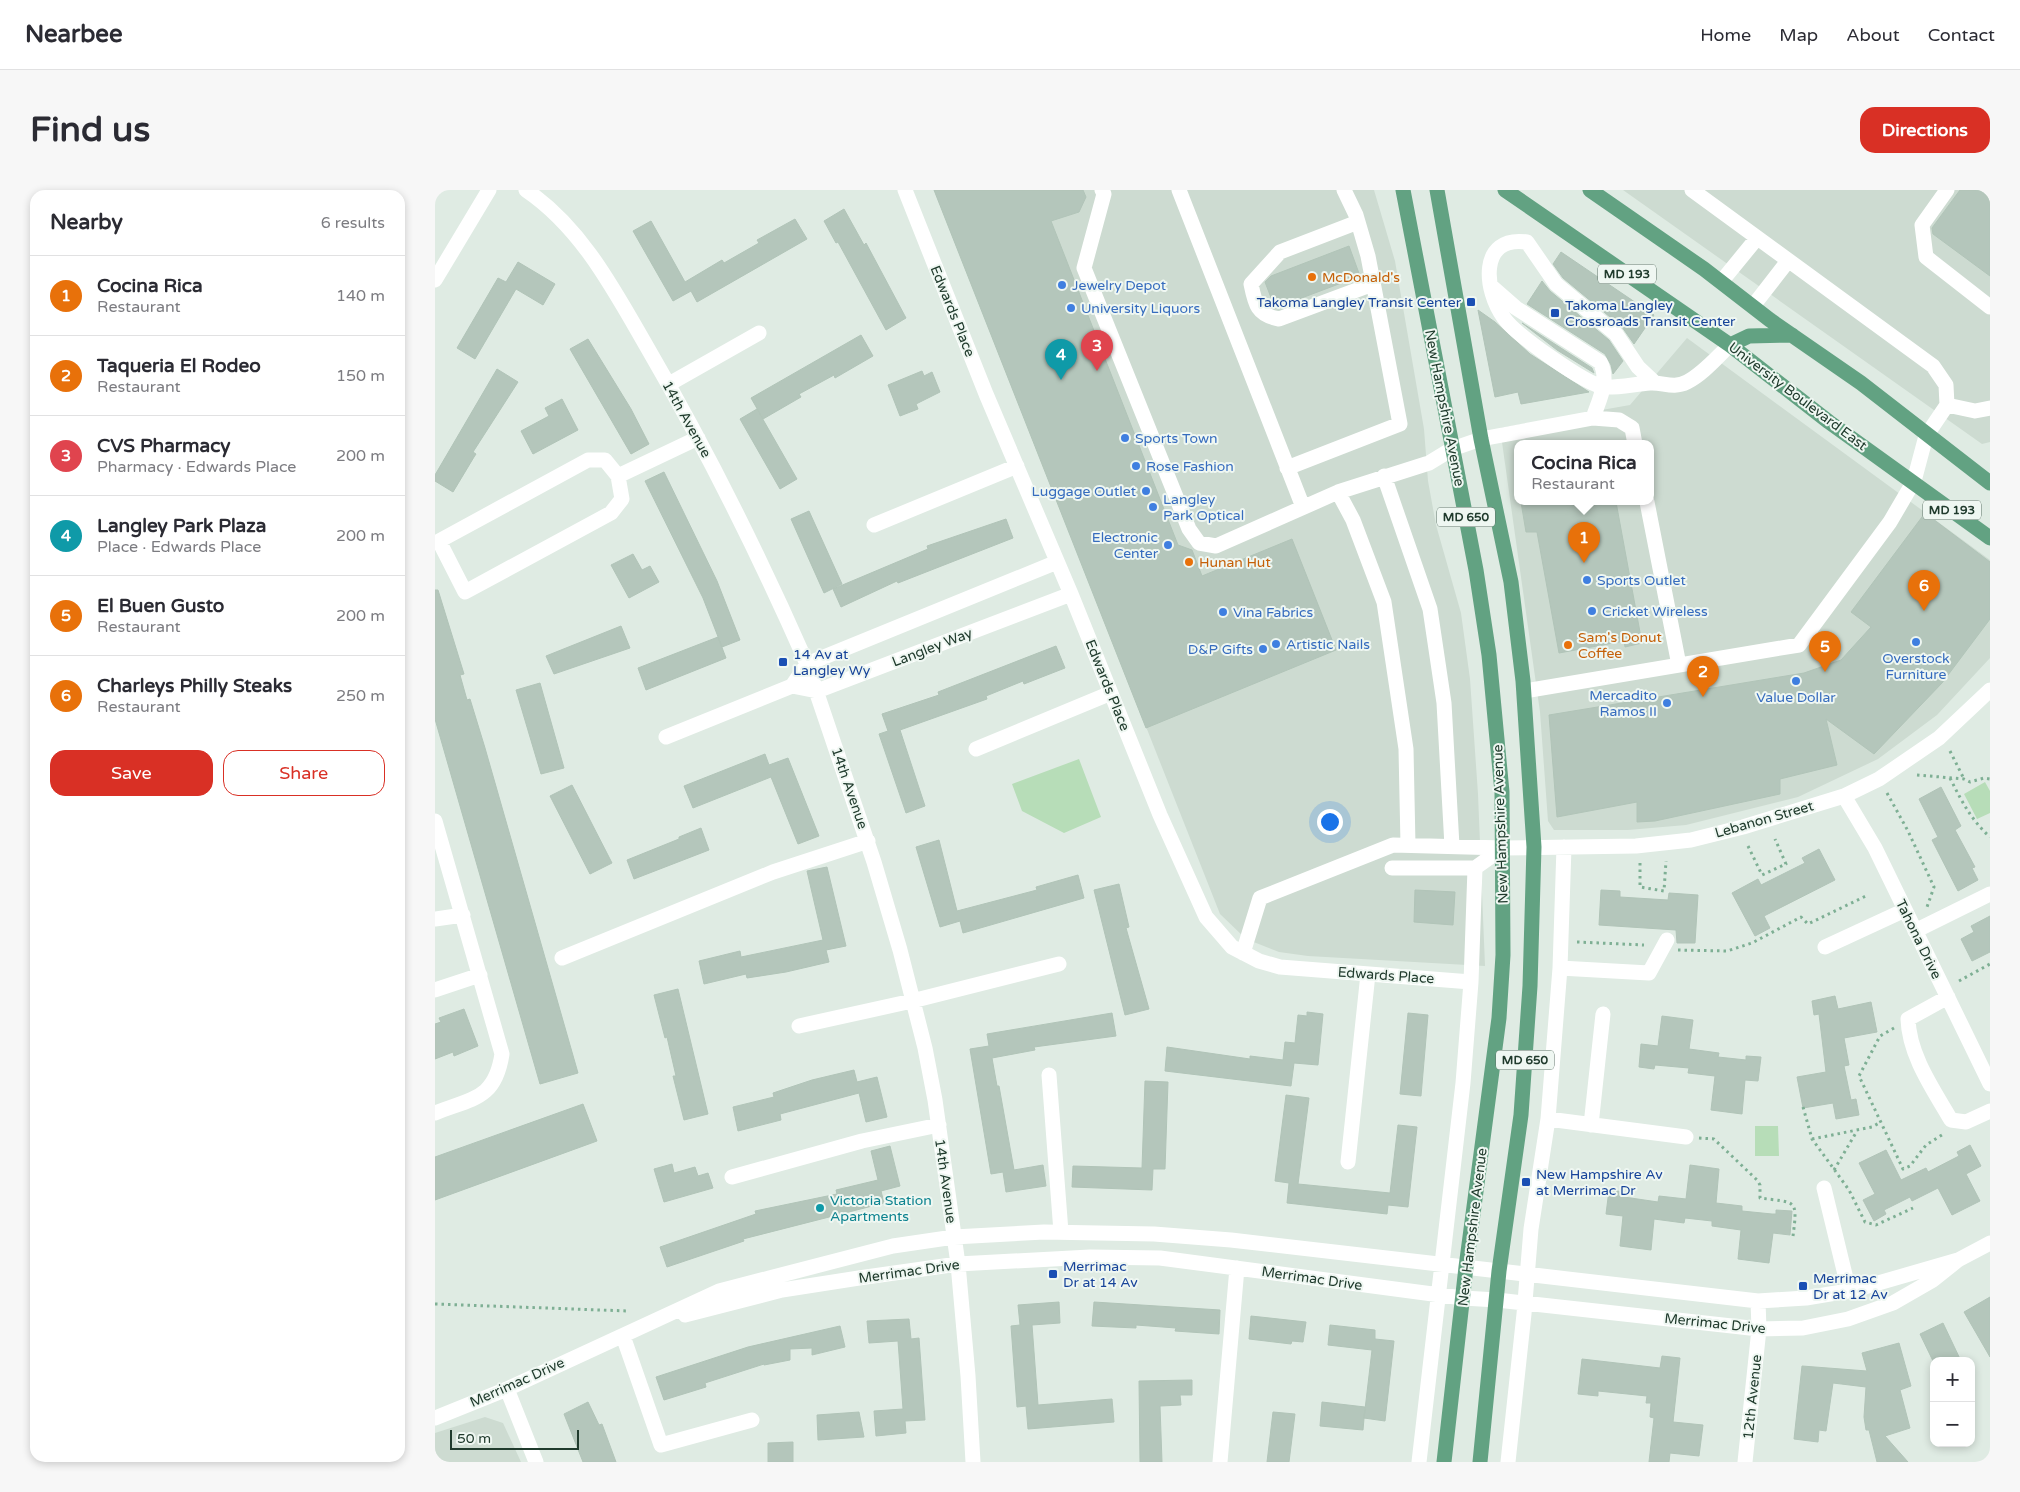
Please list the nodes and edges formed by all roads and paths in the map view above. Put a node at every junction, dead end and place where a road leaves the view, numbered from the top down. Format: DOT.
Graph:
graph roads {
  1 [pos="489,190"];
  2 [pos="526,190"];
  3 [pos="905,190"];
  4 [pos="1102,190"];
  5 [pos="1179,190"];
  6 [pos="1344,190"];
  7 [pos="1403,190"];
  8 [pos="1437,190"];
  9 [pos="1505,190"];
  10 [pos="1590,190"];
  11 [pos="1692,190"];
  12 [pos="1947,190"];
  13 [pos="1358,222"];
  14 [pos="1757,238"];
  15 [pos="1789,261"];
  16 [pos="435,280"];
  17 [pos="1721,282"];
  18 [pos="1373,284"];
  19 [pos="1492,287"];
  20 [pos="1753,306"];
  21 [pos="1990,307"];
  22 [pos="759,333"];
  23 [pos="1793,335"];
  24 [pos="1730,345"];
  25 [pos="1654,382"];
  26 [pos="669,384"];
  27 [pos="1604,387"];
  28 [pos="1947,406"];
  29 [pos="1990,408"];
  30 [pos="1593,418"];
  31 [pos="1927,436"];
  32 [pos="699,438"];
  33 [pos="1481,439"];
  34 [pos="1634,440"];
  35 [pos="1452,449"];
  36 [pos="1017,466"];
  37 [pos="1287,468"];
  38 [pos="618,476"];
  39 [pos="1384,476"];
  40 [pos="1914,481"];
  41 [pos="1990,483"];
  42 [pos="1338,492"];
  43 [pos="1648,505"];
  44 [pos="1303,508"];
  45 [pos="875,525"];
  46 [pos="1990,538"];
  47 [pos="1057,562"];
  48 [pos="1071,594"];
  49 [pos="807,664"];
  50 [pos="1679,665"];
  51 [pos="792,686"];
  52 [pos="1990,690"];
  53 [pos="817,691"];
  54 [pos="1524,691"];
  55 [pos="1111,693"];
  56 [pos="667,737"];
  57 [pos="975,749"];
  58 [pos="1950,751"];
  59 [pos="1917,775"];
  60 [pos="1950,777"];
  61 [pos="1964,779"];
  62 [pos="1990,779"];
  63 [pos="1887,792"];
  64 [pos="1844,796"];
  65 [pos="436,830"];
  66 [pos="1990,837"];
  67 [pos="1775,839"];
  68 [pos="868,841"];
  69 [pos="1408,845"];
  70 [pos="1453,846"];
  71 [pos="1748,846"];
  72 [pos="1534,847"];
  73 [pos="1564,847"];
  74 [pos="1503,848"];
  75 [pos="1666,861"];
  76 [pos="1640,863"];
  77 [pos="1392,868"];
  78 [pos="1475,868"];
  79 [pos="1990,894"];
  80 [pos="1868,895"];
  81 [pos="1905,910"];
  82 [pos="1925,913"];
  83 [pos="463,915"];
  84 [pos="435,919"];
  85 [pos="1915,931"];
  86 [pos="1577,942"];
  87 [pos="1644,945"];
  88 [pos="1672,945"];
  89 [pos="1825,947"];
  90 [pos="1243,953"];
  91 [pos="562,958"];
  92 [pos="1059,964"];
  93 [pos="1990,964"];
  94 [pos="1561,968"];
  95 [pos="1368,974"];
  96 [pos="480,975"];
  97 [pos="1959,981"];
  98 [pos="1471,982"];
  99 [pos="435,990"];
  100 [pos="1948,997"];
  101 [pos="912,1001"];
  102 [pos="1603,1014"];
  103 [pos="799,1026"];
  104 [pos="1896,1027"];
  105 [pos="1049,1075"];
  106 [pos="1990,1084"];
  107 [pos="1803,1106"];
  108 [pos="1990,1111"];
  109 [pos="435,1113"];
  110 [pos="1548,1119"];
  111 [pos="1881,1122"];
  112 [pos="939,1125"];
  113 [pos="1591,1125"];
  114 [pos="1858,1130"];
  115 [pos="1947,1131"];
  116 [pos="1686,1137"];
  117 [pos="1812,1140"];
  118 [pos="1348,1162"];
  119 [pos="1834,1170"];
  120 [pos="732,1177"];
  121 [pos="1825,1188"];
  122 [pos="1913,1208"];
  123 [pos="1061,1232"];
  124 [pos="1793,1236"];
  125 [pos="954,1237"];
  126 [pos="1990,1242"];
  127 [pos="1958,1260"];
  128 [pos="957,1264"];
  129 [pos="1443,1265"];
  130 [pos="1466,1267"];
  131 [pos="1237,1268"];
  132 [pos="1499,1271"];
  133 [pos="1527,1274"];
  134 [pos="1849,1291"];
  135 [pos="1439,1295"];
  136 [pos="1463,1298"];
  137 [pos="1497,1300"];
  138 [pos="1758,1301"];
  139 [pos="1525,1303"];
  140 [pos="435,1304"];
  141 [pos="628,1311"];
  142 [pos="655,1323"];
  143 [pos="1759,1329"];
  144 [pos="623,1336"];
  145 [pos="507,1389"];
  146 [pos="435,1418"];
  147 [pos="752,1420"];
  148 [pos="536,1462"];
  149 [pos="973,1462"];
  150 [pos="1220,1462"];
  151 [pos="1419,1462"];
  152 [pos="1444,1462"];
  153 [pos="1480,1462"];
  154 [pos="1508,1462"];
  155 [pos="1745,1462"];
  1 -- 16 [label="street"];
  2 -- 26 [label="street, 14th Avenue"];
  3 -- 36 [label="street, Edwards Place"];
  4 -- 44 [label="street"];
  5 -- 37 [label="street"];
  6 -- 13 [label="street"];
  7 -- 35 [label="main road, New Hampshire Avenue / MD 650"];
  8 -- 33 [label="main road, MD 650"];
  9 -- 24 [label="main road, University Boulevard East / MD 193"];
  10 -- 17 [label="main road, MD 193"];
  11 -- 14 [label="street"];
  12 -- 21 [label="street"];
  13 -- 18 [label="street"];
  13 -- 18 [label="street"];
  14 -- 15 [label="street"];
  14 -- 17 [label="street"];
  15 -- 20 [label="street"];
  15 -- 28 [label="street"];
  17 -- 20 [label="main road, MD 193"];
  18 -- 37 [label="street"];
  19 -- 25 [label="street"];
  19 -- 27 [label="street"];
  19 -- 27 [label="street"];
  20 -- 23 [label="main road, MD 193"];
  22 -- 26 [label="street"];
  23 -- 24 [label="main road"];
  23 -- 31 [label="main road, MD 193"];
  24 -- 25 [label="street"];
  24 -- 40 [label="main road, University Boulevard East / MD 193"];
  25 -- 27 [label="street"];
  26 -- 32 [label="street, 14th Avenue"];
  27 -- 30 [label="street"];
  28 -- 29 [label="street"];
  28 -- 31 [label="street"];
  30 -- 33 [label="street"];
  30 -- 34 [label="street"];
  31 -- 40 [label="street"];
  31 -- 41 [label="main road, MD 193"];
  32 -- 38 [label="street"];
  32 -- 49 [label="street, 14th Avenue"];
  33 -- 35 [label="street"];
  33 -- 54 [label="main road, MD 650"];
  35 -- 39 [label="street"];
  35 -- 74 [label="main road, New Hampshire Avenue / MD 650"];
  36 -- 45 [label="street"];
  36 -- 47 [label="street, Edwards Place"];
  37 -- 44 [label="street"];
  38 -- 38 [label="street"];
  39 -- 42 [label="street"];
  39 -- 70 [label="street"];
  40 -- 46 [label="main road, University Boulevard East / MD 193"];
  40 -- 50 [label="street"];
  42 -- 44 [label="street"];
  42 -- 69 [label="street"];
  43 -- 50 [label="street"];
  47 -- 48 [label="street, Edwards Place"];
  47 -- 49 [label="street"];
  48 -- 53 [label="street, Langley Way"];
  48 -- 55 [label="street, Edwards Place"];
  49 -- 51 [label="street"];
  49 -- 53 [label="street, 14th Avenue"];
  50 -- 54 [label="street"];
  51 -- 53 [label="street"];
  51 -- 56 [label="street"];
  52 -- 64 [label="street, Lebanon Street"];
  53 -- 68 [label="street, 14th Avenue"];
  54 -- 72 [label="main road, MD 650"];
  55 -- 57 [label="street"];
  55 -- 90 [label="street, Edwards Place"];
  58 -- 61 [label="path"];
  59 -- 60 [label="path"];
  60 -- 61 [label="path"];
  60 -- 66 [label="path"];
  61 -- 62 [label="path"];
  63 -- 82 [label="path"];
  64 -- 73 [label="street, Lebanon Street"];
  64 -- 81 [label="street, Tahona Drive"];
  65 -- 83 [label="street"];
  67 -- 71 [label="path"];
  68 -- 91 [label="street"];
  68 -- 101 [label="street, 14th Avenue"];
  69 -- 70 [label="street, Lebanon Street"];
  69 -- 90 [label="street, Lebanon Street"];
  70 -- 74 [label="street, Lebanon Street"];
  72 -- 73 [label="street, Lebanon Street"];
  72 -- 74 [label="street, Lebanon Street"];
  72 -- 132 [label="main road, MD 650"];
  73 -- 94 [label="street"];
  74 -- 78 [label="street"];
  74 -- 130 [label="main road, New Hampshire Avenue / MD 650"];
  75 -- 76 [label="path"];
  77 -- 78 [label="street"];
  78 -- 98 [label="street"];
  79 -- 85 [label="street"];
  80 -- 88 [label="path"];
  81 -- 85 [label="street, Tahona Drive"];
  81 -- 89 [label="street"];
  83 -- 84 [label="street"];
  83 -- 96 [label="street"];
  85 -- 100 [label="street, Tahona Drive"];
  86 -- 87 [label="path"];
  88 -- 94 [label="street"];
  90 -- 95 [label="street, Edwards Place"];
  92 -- 101 [label="street"];
  93 -- 97 [label="path"];
  94 -- 110 [label="street"];
  95 -- 98 [label="street, Edwards Place"];
  95 -- 118 [label="street"];
  96 -- 99 [label="street"];
  96 -- 109 [label="street"];
  98 -- 129 [label="street"];
  100 -- 106 [label="street, Tahona Drive"];
  100 -- 108 [label="street"];
  101 -- 103 [label="street"];
  101 -- 112 [label="street, 14th Avenue"];
  102 -- 113 [label="street"];
  104 -- 111 [label="path"];
  105 -- 123 [label="street"];
  107 -- 117 [label="path"];
  110 -- 113 [label="street"];
  110 -- 133 [label="street"];
  111 -- 114 [label="path"];
  111 -- 115 [label="path"];
  112 -- 120 [label="street"];
  112 -- 125 [label="street, 14th Avenue"];
  113 -- 116 [label="street"];
  114 -- 117 [label="path"];
  114 -- 119 [label="path"];
  116 -- 124 [label="path"];
  117 -- 119 [label="path"];
  119 -- 122 [label="path"];
  121 -- 134 [label="street"];
  123 -- 125 [label="street, Merrimac Drive"];
  123 -- 129 [label="street, Merrimac Drive"];
  125 -- 128 [label="street, 14th Avenue"];
  125 -- 142 [label="street, Merrimac Drive"];
  126 -- 127 [label="street, Merrimac Drive"];
  127 -- 134 [label="street, Merrimac Drive"];
  127 -- 143 [label="street, Merrimac Drive"];
  128 -- 131 [label="street, Merrimac Drive"];
  128 -- 142 [label="street, Merrimac Drive"];
  128 -- 149 [label="street, 14th Avenue"];
  129 -- 130 [label="street, Merrimac Drive"];
  129 -- 135 [label="street"];
  130 -- 132 [label="street, Merrimac Drive"];
  130 -- 136 [label="main road, New Hampshire Avenue / MD 650"];
  131 -- 135 [label="street, Merrimac Drive"];
  131 -- 150 [label="street"];
  132 -- 133 [label="street, Merrimac Drive"];
  132 -- 137 [label="main road, MD 650"];
  133 -- 138 [label="street, Merrimac Drive"];
  133 -- 139 [label="street"];
  134 -- 138 [label="street, Merrimac Drive"];
  135 -- 136 [label="street, Merrimac Drive"];
  135 -- 151 [label="street"];
  136 -- 137 [label="street, Merrimac Drive"];
  136 -- 152 [label="main road, New Hampshire Avenue / MD 650"];
  137 -- 139 [label="street, Merrimac Drive"];
  137 -- 153 [label="main road, MD 650"];
  138 -- 143 [label="street, 12th Avenue"];
  139 -- 143 [label="street, Merrimac Drive"];
  139 -- 154 [label="street"];
  140 -- 141 [label="path"];
  142 -- 144 [label="street, Merrimac Drive"];
  143 -- 155 [label="street, 12th Avenue"];
  144 -- 145 [label="street, Merrimac Drive"];
  144 -- 147 [label="street"];
  145 -- 146 [label="street, Merrimac Drive"];
  145 -- 148 [label="street"];
}
